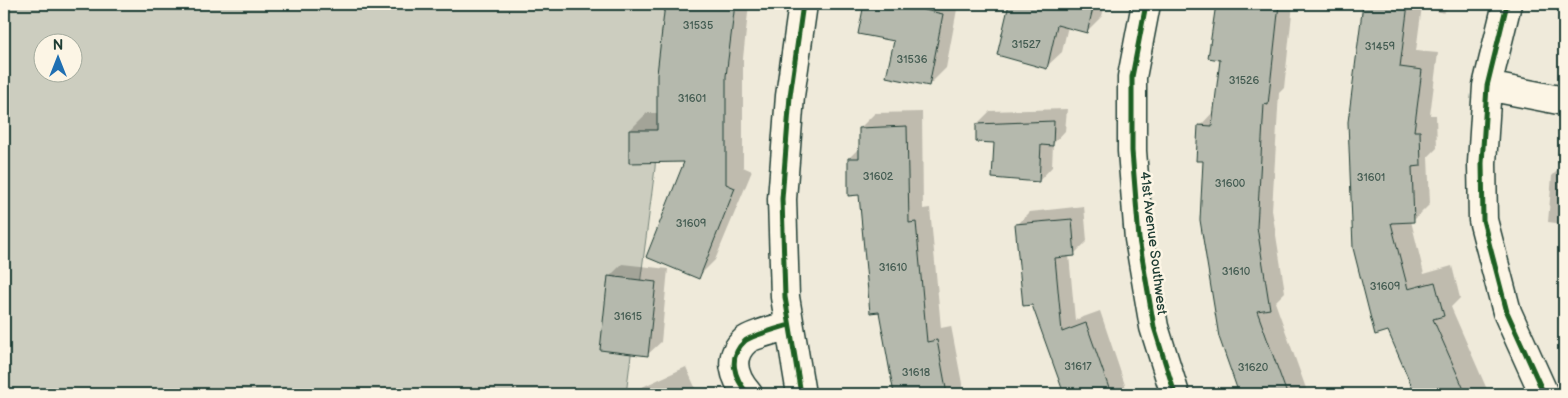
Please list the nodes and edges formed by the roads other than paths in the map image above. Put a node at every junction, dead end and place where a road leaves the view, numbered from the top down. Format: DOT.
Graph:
graph roads {
  1 [pos="804,4"];
  2 [pos="1146,4"];
  3 [pos="1507,4"];
  4 [pos="1487,86"];
  5 [pos="1564,101"];
  6 [pos="790,325"];
  7 [pos="748,394"];
  8 [pos="799,394"];
  9 [pos="1175,394"];
  10 [pos="1544,394"];
  1 -- 6 [label="street"];
  2 -- 9 [label="street, 41st Avenue Southwest"];
  3 -- 4 [label="street"];
  4 -- 5 [label="street"];
  4 -- 10 [label="street"];
  6 -- 7 [label="street"];
  6 -- 8 [label="street"];
}
